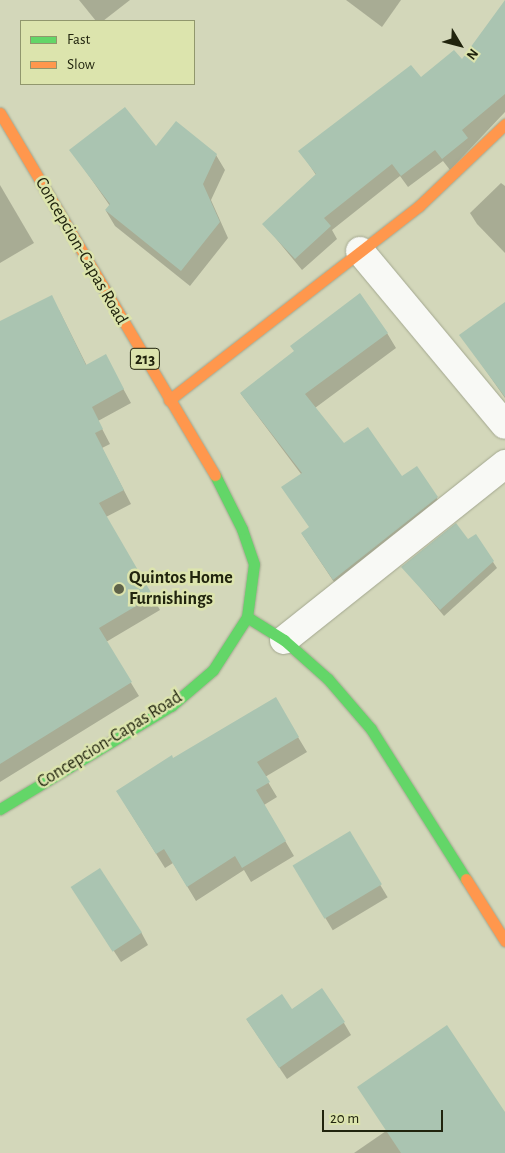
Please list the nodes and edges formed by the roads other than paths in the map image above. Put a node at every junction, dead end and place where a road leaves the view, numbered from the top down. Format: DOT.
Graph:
graph roads {
  1 [pos="0,113"];
  2 [pos="505,124"];
  3 [pos="360,251"];
  4 [pos="168,400"];
  5 [pos="505,424"];
  6 [pos="505,464"];
  7 [pos="247,617"];
  8 [pos="284,640"];
  9 [pos="0,809"];
  10 [pos="505,941"];
  1 -- 4 [label="main road, Concepcion-Capas Road / 213"];
  2 -- 3 [label="main road"];
  3 -- 4 [label="main road"];
  3 -- 5 [label="street"];
  4 -- 7 [label="main road, Concepcion-Capas Road / 213"];
  6 -- 8 [label="street"];
  7 -- 8 [label="main road"];
  7 -- 9 [label="main road, Concepcion-Capas Road / 213"];
  8 -- 10 [label="main road"];
}
